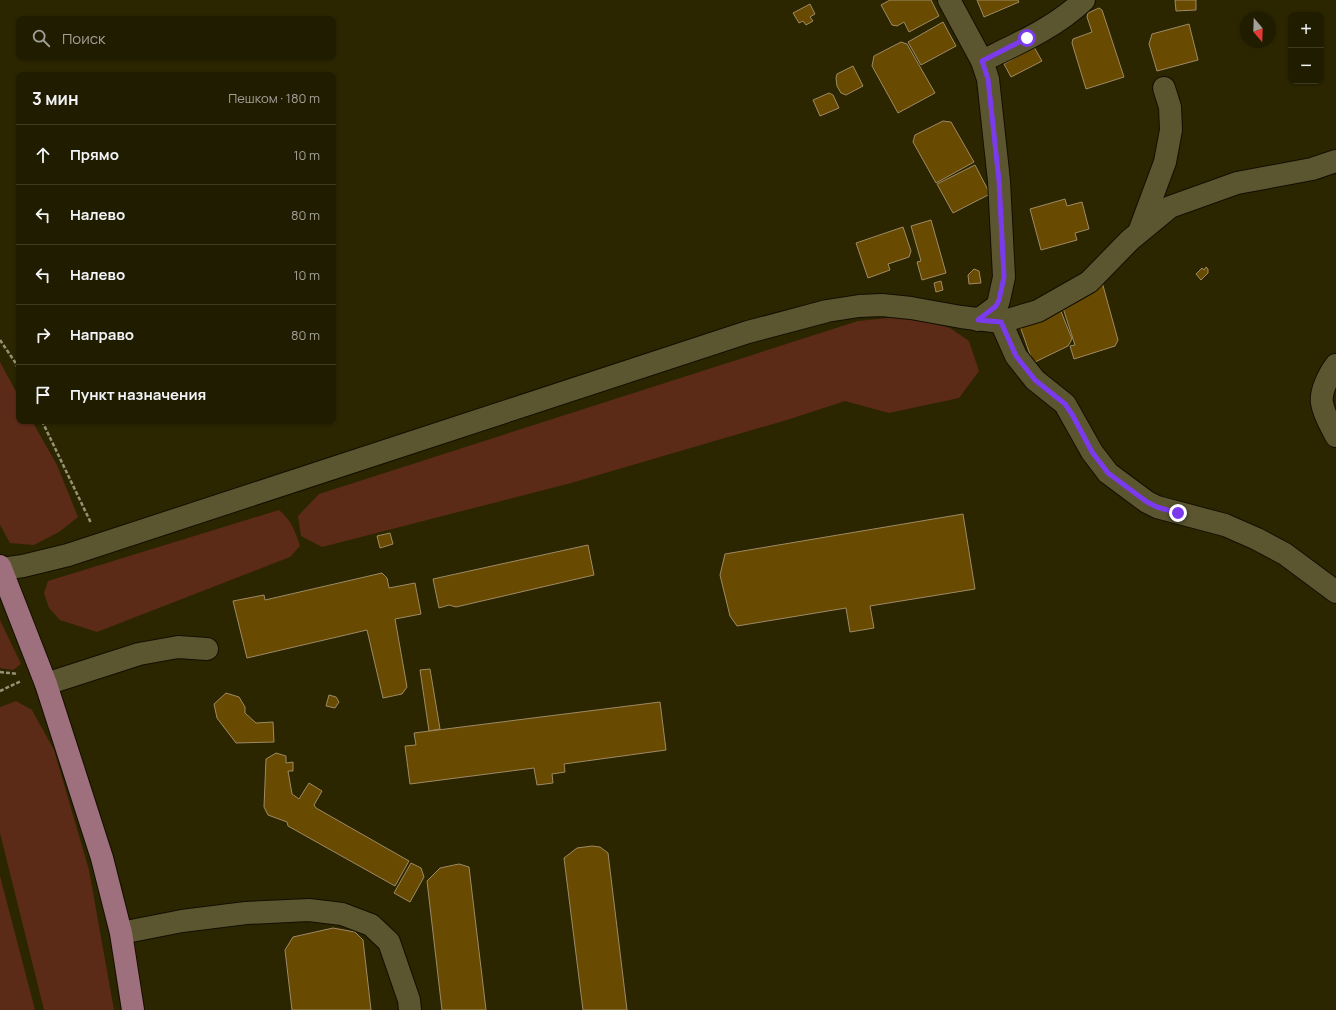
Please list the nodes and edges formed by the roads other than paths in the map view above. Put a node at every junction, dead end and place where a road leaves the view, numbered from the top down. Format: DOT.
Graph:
graph roads {
  1 [pos="949,0"];
  2 [pos="1084,0"];
  3 [pos="982,61"];
  4 [pos="1164,88"];
  5 [pos="1336,161"];
  6 [pos="1139,233"];
  7 [pos="978,320"];
  8 [pos="1001,322"];
  9 [pos="1336,365"];
  10 [pos="1336,436"];
  11 [pos="1,567"];
  12 [pos="1336,592"];
  13 [pos="207,649"];
  14 [pos="46,684"];
  15 [pos="121,933"];
  16 [pos="133,1010"];
  17 [pos="410,1010"];
  1 -- 3 [label="street"];
  2 -- 3 [label="street"];
  3 -- 7 [label="street"];
  4 -- 6 [label="street"];
  5 -- 6 [label="street"];
  6 -- 8 [label="street"];
  7 -- 8 [label="street"];
  7 -- 11 [label="street"];
  8 -- 12 [label="street"];
  9 -- 10 [label="street"];
  11 -- 14 [label="main road"];
  13 -- 14 [label="street"];
  14 -- 15 [label="main road"];
  15 -- 16 [label="main road"];
  15 -- 17 [label="street"];
}
